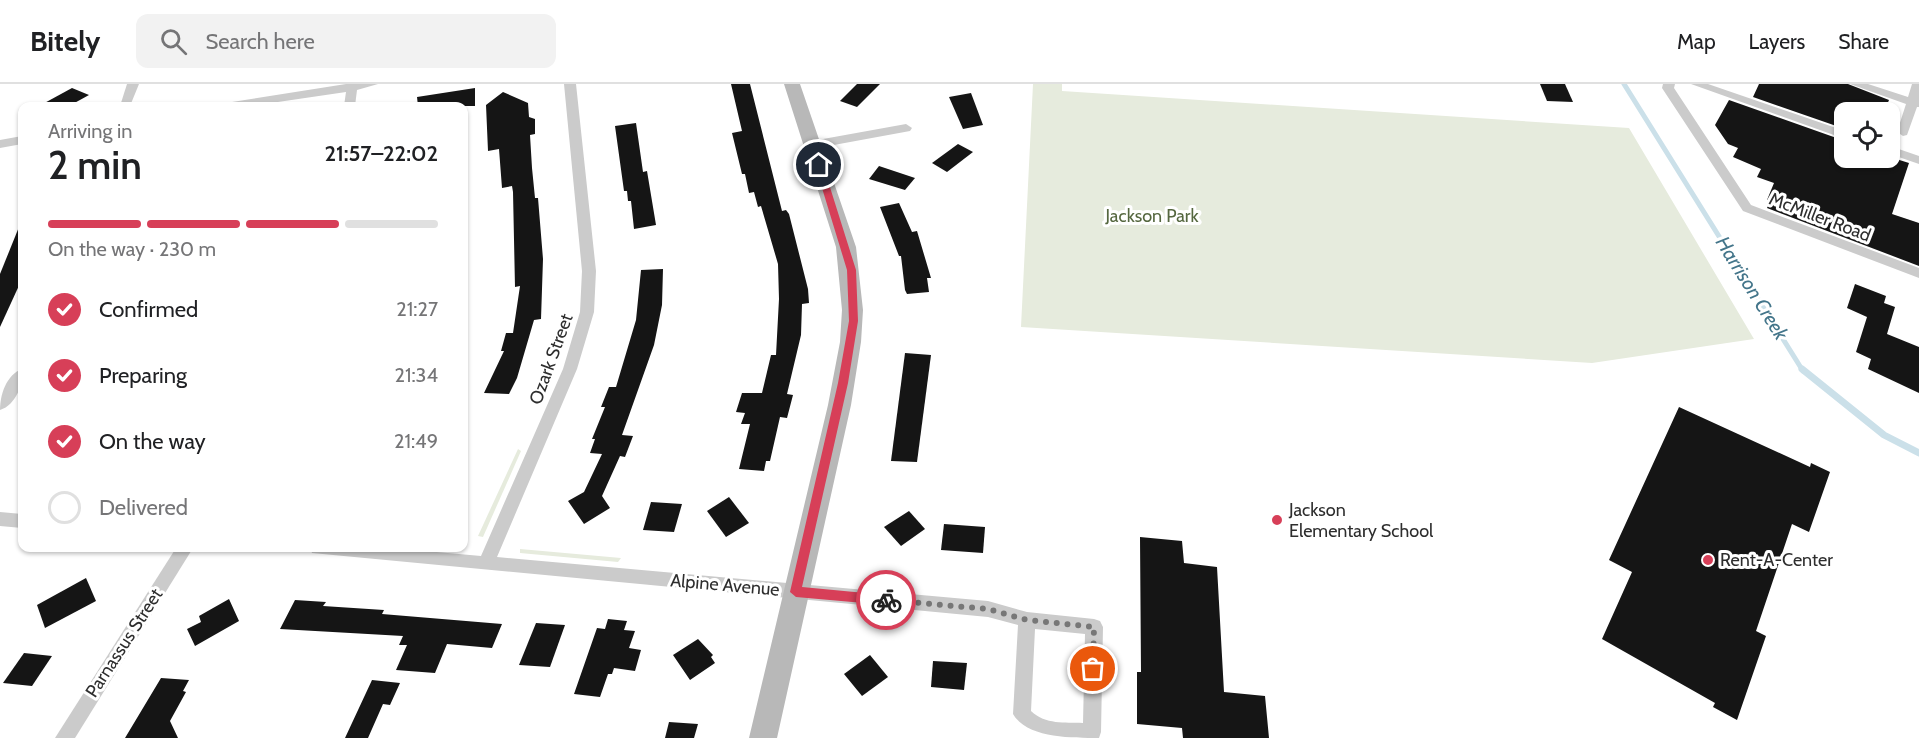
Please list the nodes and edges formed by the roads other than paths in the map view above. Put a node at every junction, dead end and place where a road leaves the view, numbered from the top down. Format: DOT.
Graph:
graph roads {
  1 [pos="133,84"];
  2 [pos="372,84"];
  3 [pos="570,84"];
  4 [pos="792,84"];
  5 [pos="1669,84"];
  6 [pos="1697,84"];
  7 [pos="1738,84"];
  8 [pos="1856,84"];
  9 [pos="1918,84"];
  10 [pos="352,86"];
  11 [pos="1732,96"];
  12 [pos="126,102"];
  13 [pos="256,102"];
  14 [pos="350,102"];
  15 [pos="1916,103"];
  16 [pos="906,128"];
  17 [pos="1834,131"];
  18 [pos="1904,132"];
  19 [pos="18,141"];
  20 [pos="0,144"];
  21 [pos="812,145"];
  22 [pos="1900,153"];
  23 [pos="1919,160"];
  24 [pos="1919,273"];
  25 [pos="18,380"];
  26 [pos="0,404"];
  27 [pos="0,519"];
  28 [pos="18,521"];
  29 [pos="182,552"];
  30 [pos="366,552"];
  31 [pos="487,562"];
  32 [pos="796,592"];
  33 [pos="1027,620"];
  34 [pos="1052,735"];
  35 [pos="64,738"];
  36 [pos="763,738"];
  1 -- 12 [label="street"];
  2 -- 10 [label="street"];
  3 -- 31 [label="street, Ozark Street"];
  4 -- 21 [label="main road"];
  5 -- 24 [label="street, McMiller Road"];
  6 -- 11 [label="street"];
  7 -- 11 [label="street"];
  8 -- 15 [label="street"];
  9 -- 15 [label="street"];
  10 -- 13 [label="street"];
  10 -- 14 [label="street"];
  11 -- 17 [label="street"];
  15 -- 18 [label="street"];
  16 -- 21 [label="street"];
  19 -- 20 [label="street"];
  21 -- 32 [label="main road"];
  22 -- 23 [label="street"];
  25 -- 26 [label="street"];
  27 -- 28 [label="street"];
  29 -- 35 [label="street, Parnassus Street"];
  30 -- 31 [label="street, Alpine Avenue"];
  31 -- 32 [label="street, Alpine Avenue"];
  32 -- 33 [label="street, Alpine Avenue"];
  32 -- 36 [label="main road"];
  33 -- 34 [label="street"];
  33 -- 34 [label="street, Alpine Avenue"];
}
